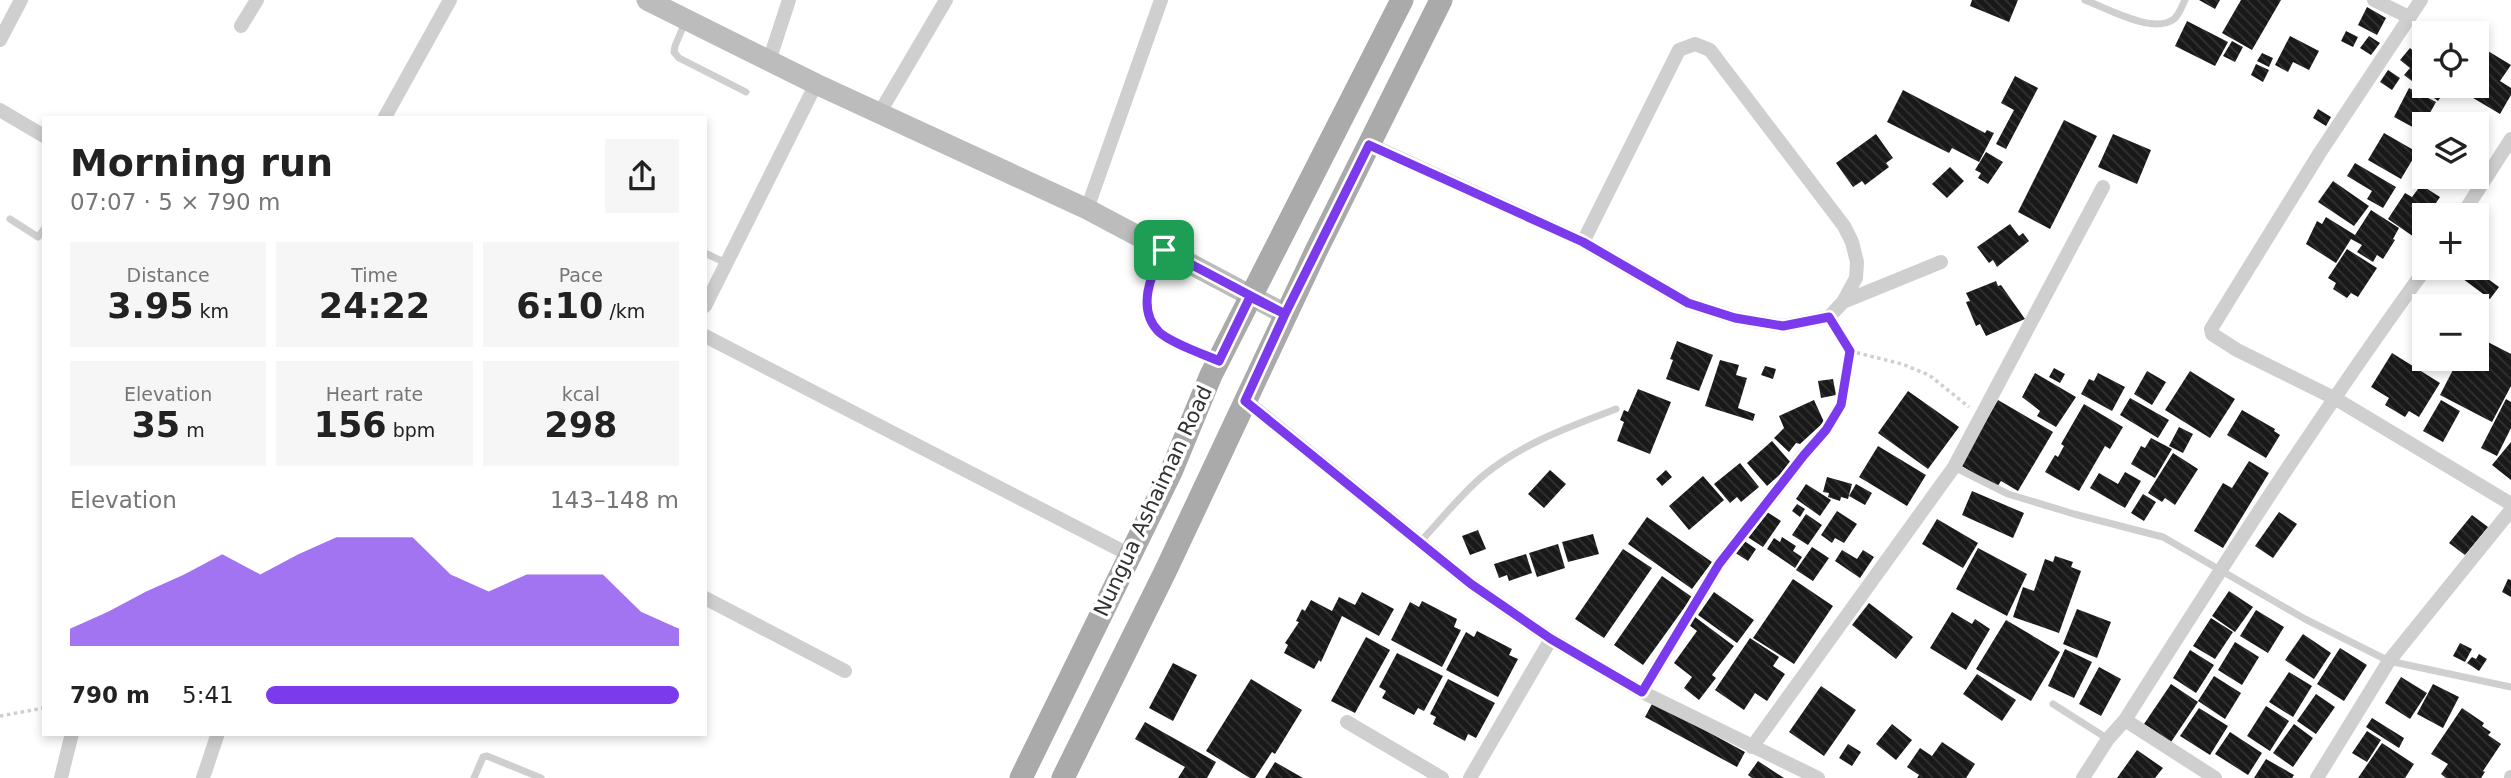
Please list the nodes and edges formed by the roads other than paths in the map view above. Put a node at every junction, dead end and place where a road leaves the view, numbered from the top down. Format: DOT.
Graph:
graph roads {
  1 [pos="21,0"];
  2 [pos="257,0"];
  3 [pos="450,0"];
  4 [pos="647,0"];
  5 [pos="789,0"];
  6 [pos="946,0"];
  7 [pos="1161,0"];
  8 [pos="1402,0"];
  9 [pos="1441,0"];
  10 [pos="2085,0"];
  11 [pos="2185,0"];
  12 [pos="2374,0"];
  13 [pos="2421,0"];
  14 [pos="2409,17"];
  15 [pos="5,18"];
  16 [pos="686,20"];
  17 [pos="240,26"];
  18 [pos="0,40"];
  19 [pos="769,61"];
  20 [pos="816,84"];
  21 [pos="746,92"];
  22 [pos="0,110"];
  23 [pos="880,112"];
  24 [pos="386,116"];
  25 [pos="42,134"];
  26 [pos="2511,139"];
  27 [pos="1369,145"];
  28 [pos="2104,187"];
  29 [pos="2470,203"];
  30 [pos="1087,209"];
  31 [pos="10,219"];
  32 [pos="42,232"];
  33 [pos="38,237"];
  34 [pos="42,242"];
  35 [pos="1583,242"];
  36 [pos="1164,250"];
  37 [pos="707,255"];
  38 [pos="1941,262"];
  39 [pos="727,263"];
  40 [pos="2417,280"];
  41 [pos="1250,297"];
  42 [pos="707,302"];
  43 [pos="1843,302"];
  44 [pos="1285,314"];
  45 [pos="707,337"];
  46 [pos="1219,361"];
  47 [pos="2336,399"];
  48 [pos="1245,401"];
  49 [pos="1616,409"];
  50 [pos="1804,455"];
  51 [pos="1954,467"];
  52 [pos="2511,504"];
  53 [pos="2511,510"];
  54 [pos="1420,542"];
  55 [pos="1130,555"];
  56 [pos="2220,569"];
  57 [pos="707,599"];
  58 [pos="1551,639"];
  59 [pos="2389,661"];
  60 [pos="845,671"];
  61 [pos="2511,687"];
  62 [pos="1642,692"];
  63 [pos="2053,704"];
  64 [pos="2125,720"];
  65 [pos="1347,722"];
  66 [pos="71,736"];
  67 [pos="217,736"];
  68 [pos="2108,739"];
  69 [pos="1752,747"];
  70 [pos="61,778"];
  71 [pos="203,778"];
  72 [pos="474,778"];
  73 [pos="541,778"];
  74 [pos="1021,778"];
  75 [pos="1063,778"];
  76 [pos="1442,778"];
  77 [pos="1470,778"];
  78 [pos="1818,778"];
  79 [pos="2083,778"];
  80 [pos="2216,778"];
  81 [pos="2317,778"];
  1 -- 15 [label="street"];
  2 -- 17 [label="street"];
  3 -- 24 [label="street"];
  4 -- 16 [label="street"];
  5 -- 19 [label="street"];
  6 -- 23 [label="street"];
  7 -- 30 [label="street"];
  8 -- 41 [label="main road, Nungua Ashaiman Road"];
  9 -- 27 [label="main road, Nungua Ashaiman Road"];
  10 -- 11 [label="lane"];
  12 -- 14 [label="street"];
  13 -- 14 [label="street"];
  14 -- 47 [label="street"];
  15 -- 18 [label="street"];
  16 -- 19 [label="street"];
  16 -- 21 [label="lane"];
  19 -- 20 [label="street"];
  20 -- 23 [label="street"];
  20 -- 39 [label="street"];
  22 -- 25 [label="street"];
  23 -- 30 [label="street"];
  26 -- 29 [label="street"];
  27 -- 35 [label="street"];
  27 -- 44 [label="main road, Nungua Ashaiman Road"];
  28 -- 51 [label="street"];
  30 -- 36 [label="street"];
  31 -- 33 [label="lane"];
  32 -- 33 [label="lane"];
  33 -- 34 [label="lane"];
  35 -- 43 [label="street"];
  35 -- 43 [label="street"];
  36 -- 41 [label="street"];
  36 -- 46 [label="lane"];
  37 -- 39 [label="lane"];
  38 -- 43 [label="street"];
  39 -- 42 [label="street"];
  40 -- 47 [label="street"];
  41 -- 44 [label="street"];
  41 -- 46 [label="main road, Nungua Ashaiman Road"];
  44 -- 48 [label="main road, Nungua Ashaiman Road"];
  45 -- 55 [label="street"];
  46 -- 55 [label="main road, Nungua Ashaiman Road"];
  47 -- 52 [label="street"];
  47 -- 56 [label="street"];
  48 -- 54 [label="street"];
  48 -- 75 [label="main road, Nungua Ashaiman Road"];
  49 -- 54 [label="lane"];
  50 -- 62 [label="street"];
  51 -- 56 [label="lane"];
  51 -- 69 [label="street"];
  53 -- 59 [label="street"];
  54 -- 58 [label="street"];
  55 -- 74 [label="main road, Nungua Ashaiman Road"];
  56 -- 59 [label="lane"];
  56 -- 64 [label="street"];
  57 -- 60 [label="street"];
  58 -- 62 [label="street"];
  58 -- 77 [label="street"];
  59 -- 61 [label="lane"];
  59 -- 81 [label="street"];
  62 -- 69 [label="street"];
  63 -- 68 [label="lane"];
  64 -- 68 [label="street"];
  64 -- 80 [label="street"];
  65 -- 76 [label="street"];
  66 -- 70 [label="street"];
  67 -- 71 [label="street"];
  68 -- 79 [label="street"];
  69 -- 78 [label="street"];
  72 -- 73 [label="lane"];
}
